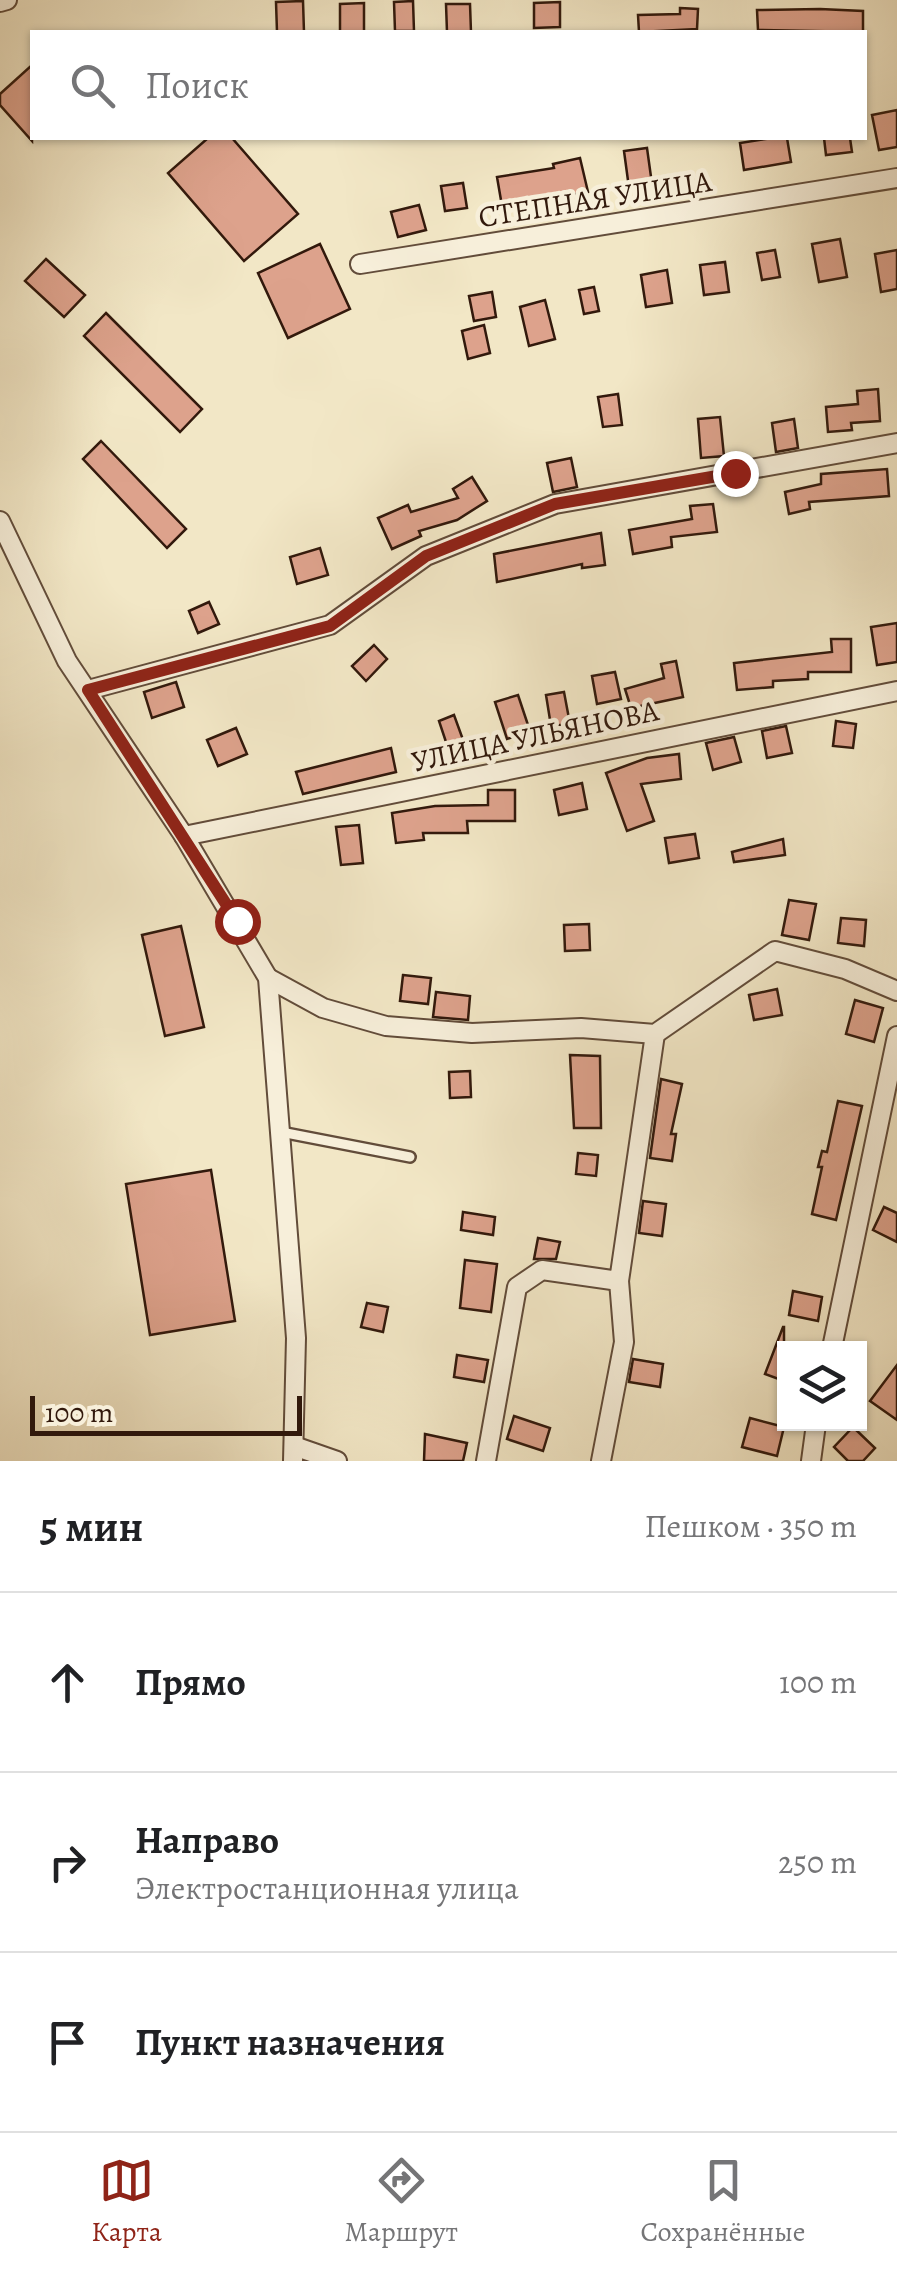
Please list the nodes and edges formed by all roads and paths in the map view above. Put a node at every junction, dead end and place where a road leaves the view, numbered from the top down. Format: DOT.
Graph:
graph roads {
  1 [pos="8,0"];
  2 [pos="0,2"];
  3 [pos="897,178"];
  4 [pos="360,264"];
  5 [pos="897,443"];
  6 [pos="0,520"];
  7 [pos="88,690"];
  8 [pos="897,690"];
  9 [pos="184,836"];
  10 [pos="268,978"];
  11 [pos="897,991"];
  12 [pos="655,1034"];
  13 [pos="897,1036"];
  14 [pos="278,1131"];
  15 [pos="410,1157"];
  16 [pos="619,1282"];
  17 [pos="833,1341"];
  18 [pos="815,1431"];
  19 [pos="294,1453"];
  20 [pos="337,1461"];
  21 [pos="486,1461"];
  22 [pos="601,1461"];
  23 [pos="811,1461"];
  1 -- 2 [label="street"];
  3 -- 4 [label="street, СТЕПНАЯ УЛИЦА"];
  5 -- 7 [label="street"];
  6 -- 7 [label="street"];
  7 -- 9 [label="street"];
  8 -- 9 [label="street, УЛИЦА УЛЬЯНОВА"];
  9 -- 10 [label="street"];
  10 -- 12 [label="street"];
  10 -- 14 [label="street"];
  11 -- 12 [label="street"];
  12 -- 16 [label="street"];
  13 -- 17 [label="street"];
  14 -- 15 [label="lane"];
  14 -- 19 [label="street"];
  16 -- 21 [label="street"];
  16 -- 22 [label="street"];
  18 -- 23 [label="street"];
  19 -- 20 [label="street"];
}
